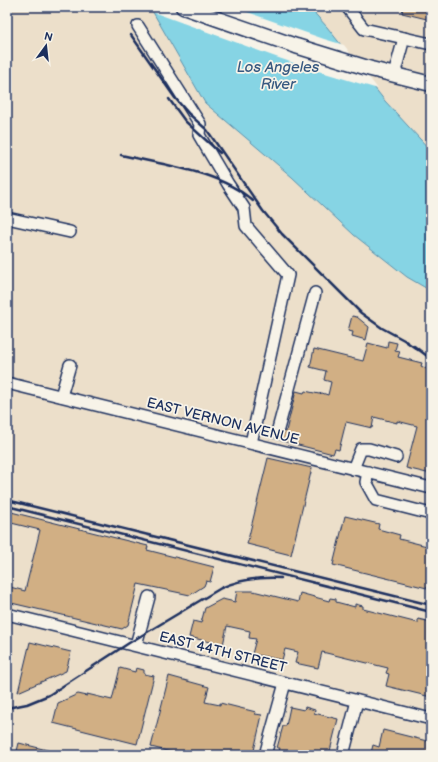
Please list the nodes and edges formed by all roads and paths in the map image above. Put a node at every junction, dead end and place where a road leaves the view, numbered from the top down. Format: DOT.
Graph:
graph roads {
  1 [pos="183,7"];
  2 [pos="347,7"];
  3 [pos="138,26"];
  4 [pos="404,38"];
  5 [pos="431,44"];
  6 [pos="394,75"];
  7 [pos="431,84"];
  8 [pos="7,218"];
  9 [pos="70,232"];
  10 [pos="315,293"];
  11 [pos="70,365"];
  12 [pos="7,383"];
  13 [pos="61,396"];
  14 [pos="278,429"];
  15 [pos="251,443"];
  16 [pos="396,457"];
  17 [pos="353,469"];
  18 [pos="368,472"];
  19 [pos="431,488"];
  20 [pos="431,514"];
  21 [pos="149,597"];
  22 [pos="7,614"];
  23 [pos="136,645"];
  24 [pos="285,683"];
  25 [pos="357,701"];
  26 [pos="431,719"];
  27 [pos="265,755"];
  28 [pos="343,755"];
  1 -- 6 [label="main road"];
  2 -- 4 [label="street"];
  3 -- 15 [label="street"];
  4 -- 5 [label="street"];
  4 -- 6 [label="street"];
  6 -- 7 [label="main road"];
  8 -- 9 [label="street"];
  10 -- 14 [label="street"];
  11 -- 13 [label="street"];
  12 -- 13 [label="street, EAST VERNON AVENUE"];
  13 -- 15 [label="street, EAST VERNON AVENUE"];
  15 -- 17 [label="street, EAST VERNON AVENUE"];
  16 -- 17 [label="street"];
  17 -- 18 [label="street, EAST VERNON AVENUE"];
  18 -- 19 [label="street, EAST VERNON AVENUE"];
  18 -- 20 [label="street"];
  21 -- 23 [label="street"];
  22 -- 23 [label="street, EAST 44TH STREET"];
  23 -- 24 [label="street, EAST 44TH STREET"];
  24 -- 25 [label="street, EAST 44TH STREET"];
  24 -- 27 [label="street"];
  25 -- 26 [label="street, EAST 44TH STREET"];
  25 -- 28 [label="street"];
}
